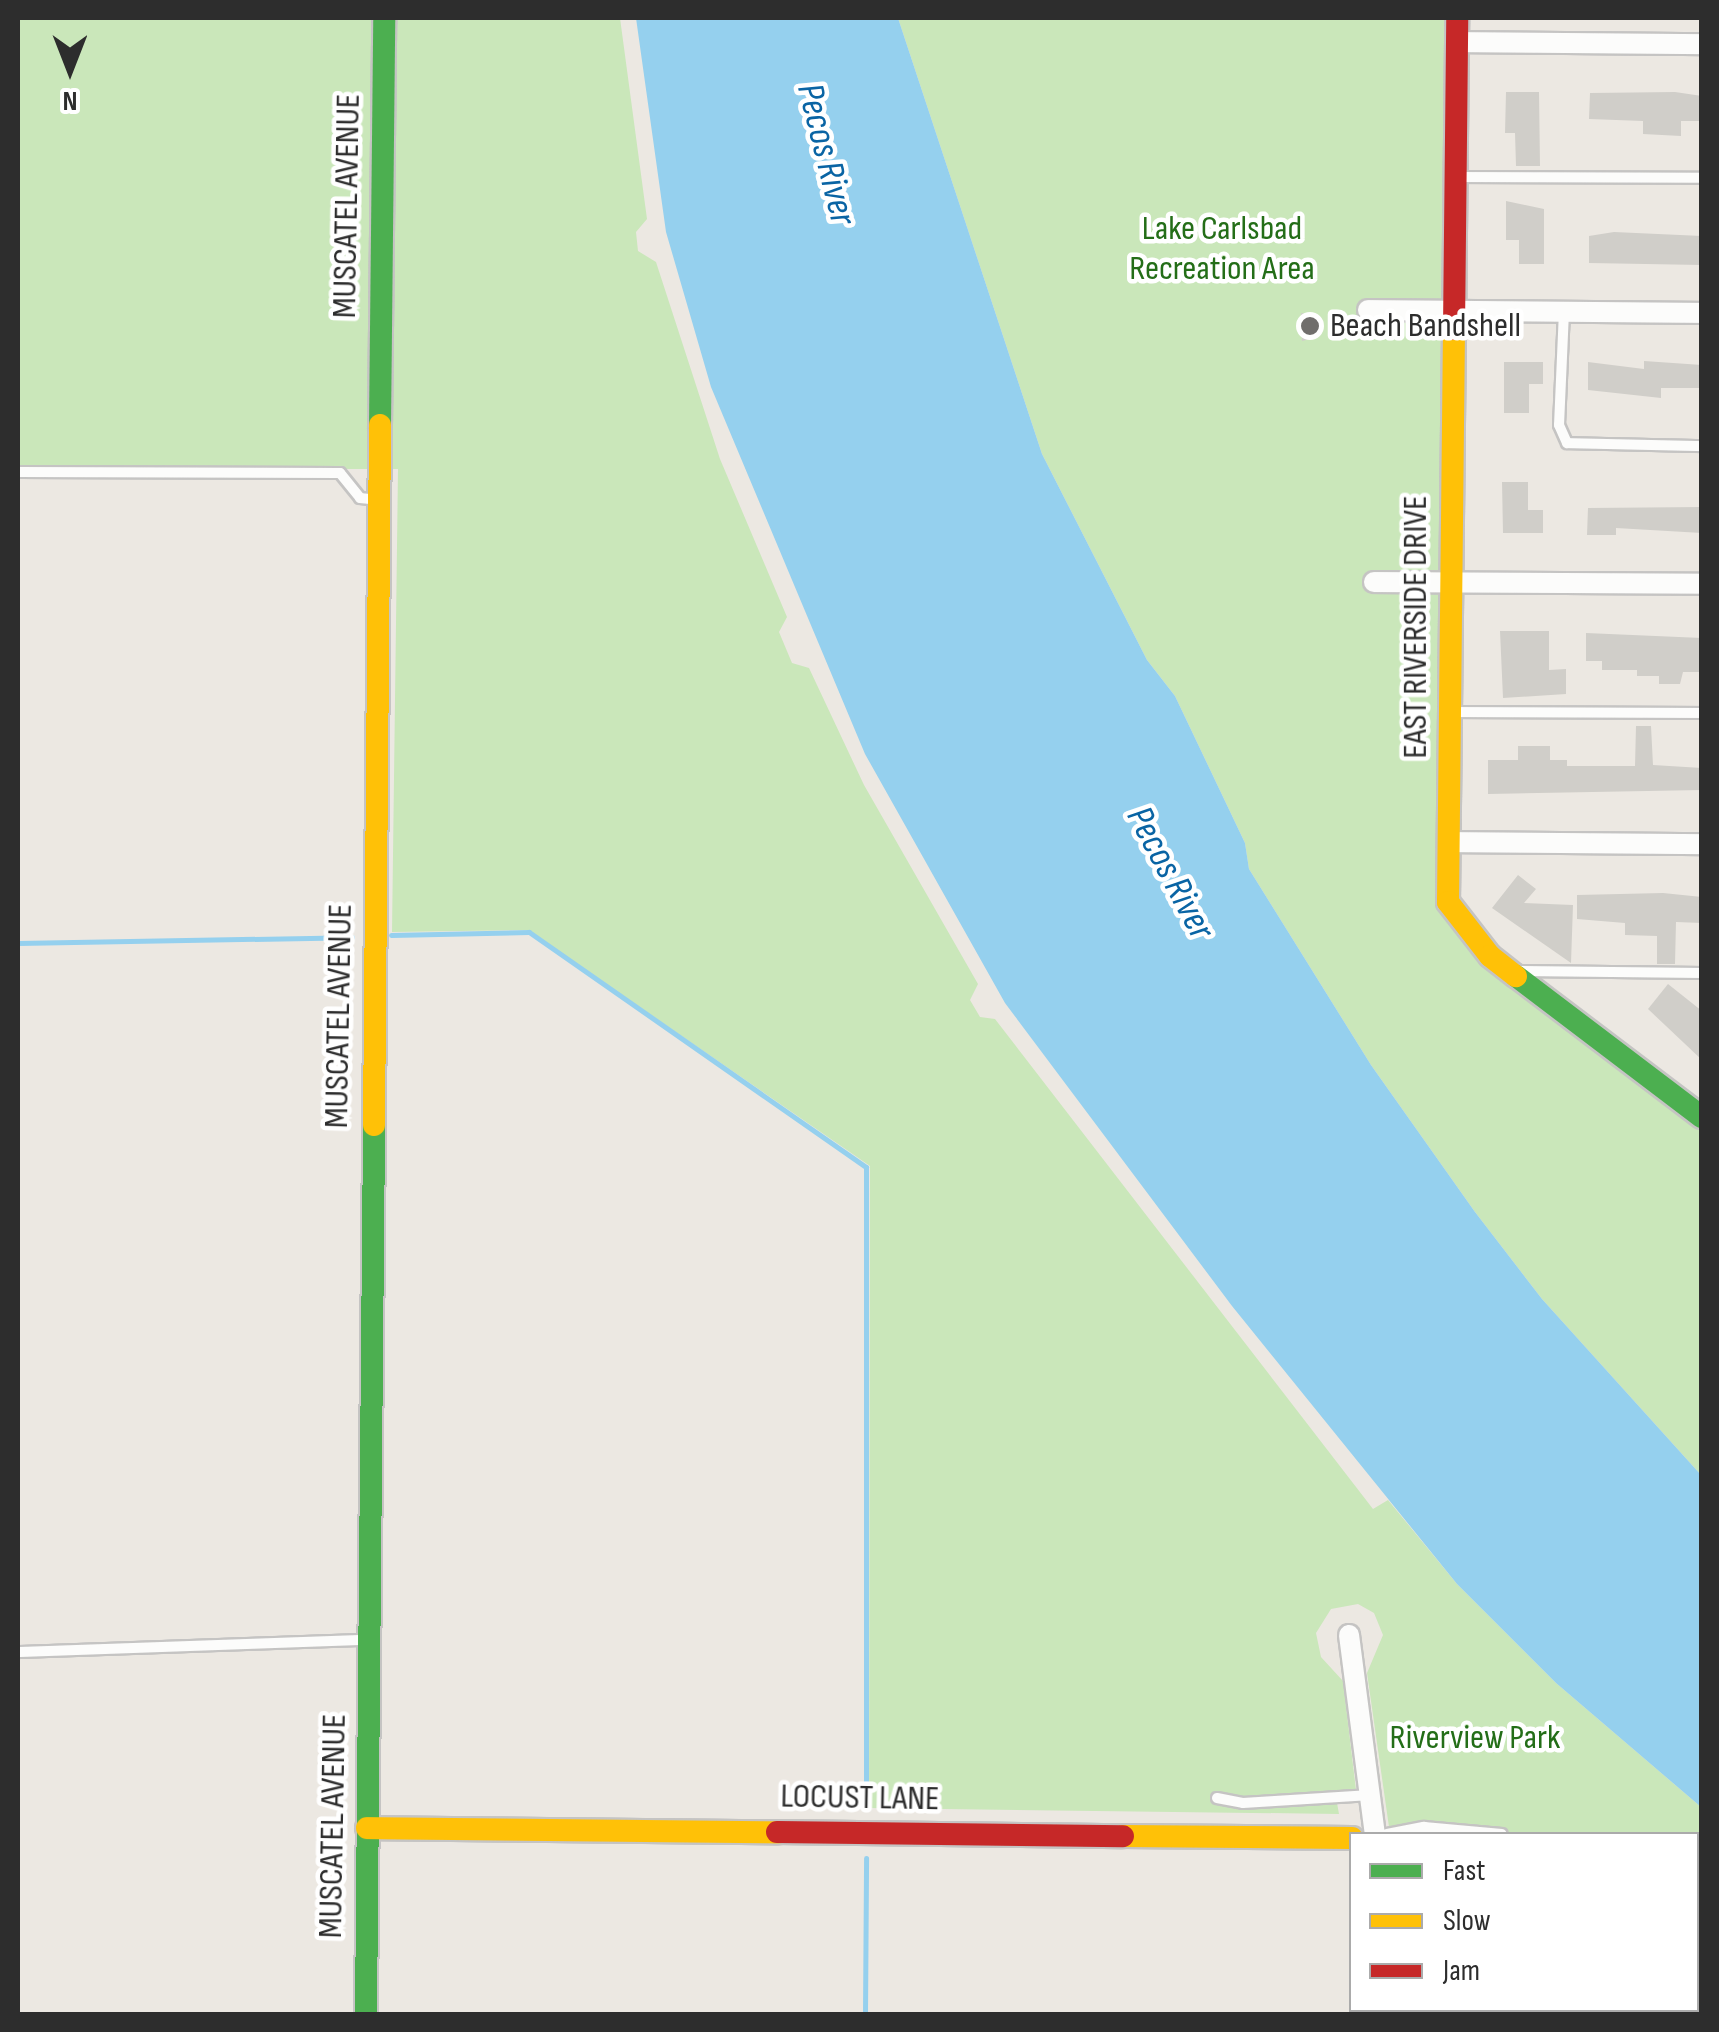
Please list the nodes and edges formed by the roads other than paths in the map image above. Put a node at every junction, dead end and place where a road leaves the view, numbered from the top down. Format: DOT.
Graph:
graph roads {
  1 [pos="384,18"];
  2 [pos="1457,18"];
  3 [pos="1457,42"];
  4 [pos="1702,44"];
  5 [pos="1455,176"];
  6 [pos="1702,178"];
  7 [pos="1368,310"];
  8 [pos="1454,310"];
  9 [pos="1564,311"];
  10 [pos="1702,313"];
  11 [pos="1702,446"];
  12 [pos="18,472"];
  13 [pos="379,500"];
  14 [pos="1374,582"];
  15 [pos="1451,582"];
  16 [pos="1702,584"];
  17 [pos="1450,712"];
  18 [pos="1702,713"];
  19 [pos="1449,842"];
  20 [pos="1702,844"];
  21 [pos="1510,970"];
  22 [pos="1702,973"];
  23 [pos="1692,1101"];
  24 [pos="1702,1117"];
  25 [pos="1349,1635"];
  26 [pos="370,1640"];
  27 [pos="18,1652"];
  28 [pos="1372,1795"];
  29 [pos="1217,1798"];
  30 [pos="368,1828"];
  31 [pos="1374,1832"];
  32 [pos="1398,1832"];
  33 [pos="1480,1832"];
  34 [pos="1349,1838"];
  35 [pos="366,2014"];
  1 -- 13 [label="street, MUSCATEL AVENUE"];
  2 -- 3 [label="street, EAST RIVERSIDE DRIVE"];
  3 -- 4 [label="street"];
  3 -- 5 [label="street, EAST RIVERSIDE DRIVE"];
  5 -- 6 [label="lane"];
  5 -- 8 [label="street, EAST RIVERSIDE DRIVE"];
  7 -- 8 [label="street"];
  8 -- 9 [label="street"];
  8 -- 15 [label="street, EAST RIVERSIDE DRIVE"];
  9 -- 10 [label="street"];
  9 -- 11 [label="lane"];
  12 -- 13 [label="lane"];
  13 -- 26 [label="street, MUSCATEL AVENUE"];
  14 -- 15 [label="street"];
  15 -- 16 [label="street"];
  15 -- 17 [label="street, EAST RIVERSIDE DRIVE"];
  17 -- 18 [label="lane"];
  17 -- 19 [label="street, EAST RIVERSIDE DRIVE"];
  19 -- 20 [label="street"];
  19 -- 21 [label="street, EAST RIVERSIDE DRIVE"];
  21 -- 22 [label="lane"];
  21 -- 23 [label="street, EAST RIVERSIDE DRIVE"];
  23 -- 24 [label="street, EAST RIVERSIDE DRIVE"];
  25 -- 28 [label="street"];
  26 -- 27 [label="lane"];
  26 -- 30 [label="street, MUSCATEL AVENUE"];
  28 -- 29 [label="lane"];
  28 -- 31 [label="street"];
  30 -- 34 [label="street, LOCUST LANE"];
  30 -- 35 [label="street, MUSCATEL AVENUE"];
  32 -- 33 [label="lane"];
}
